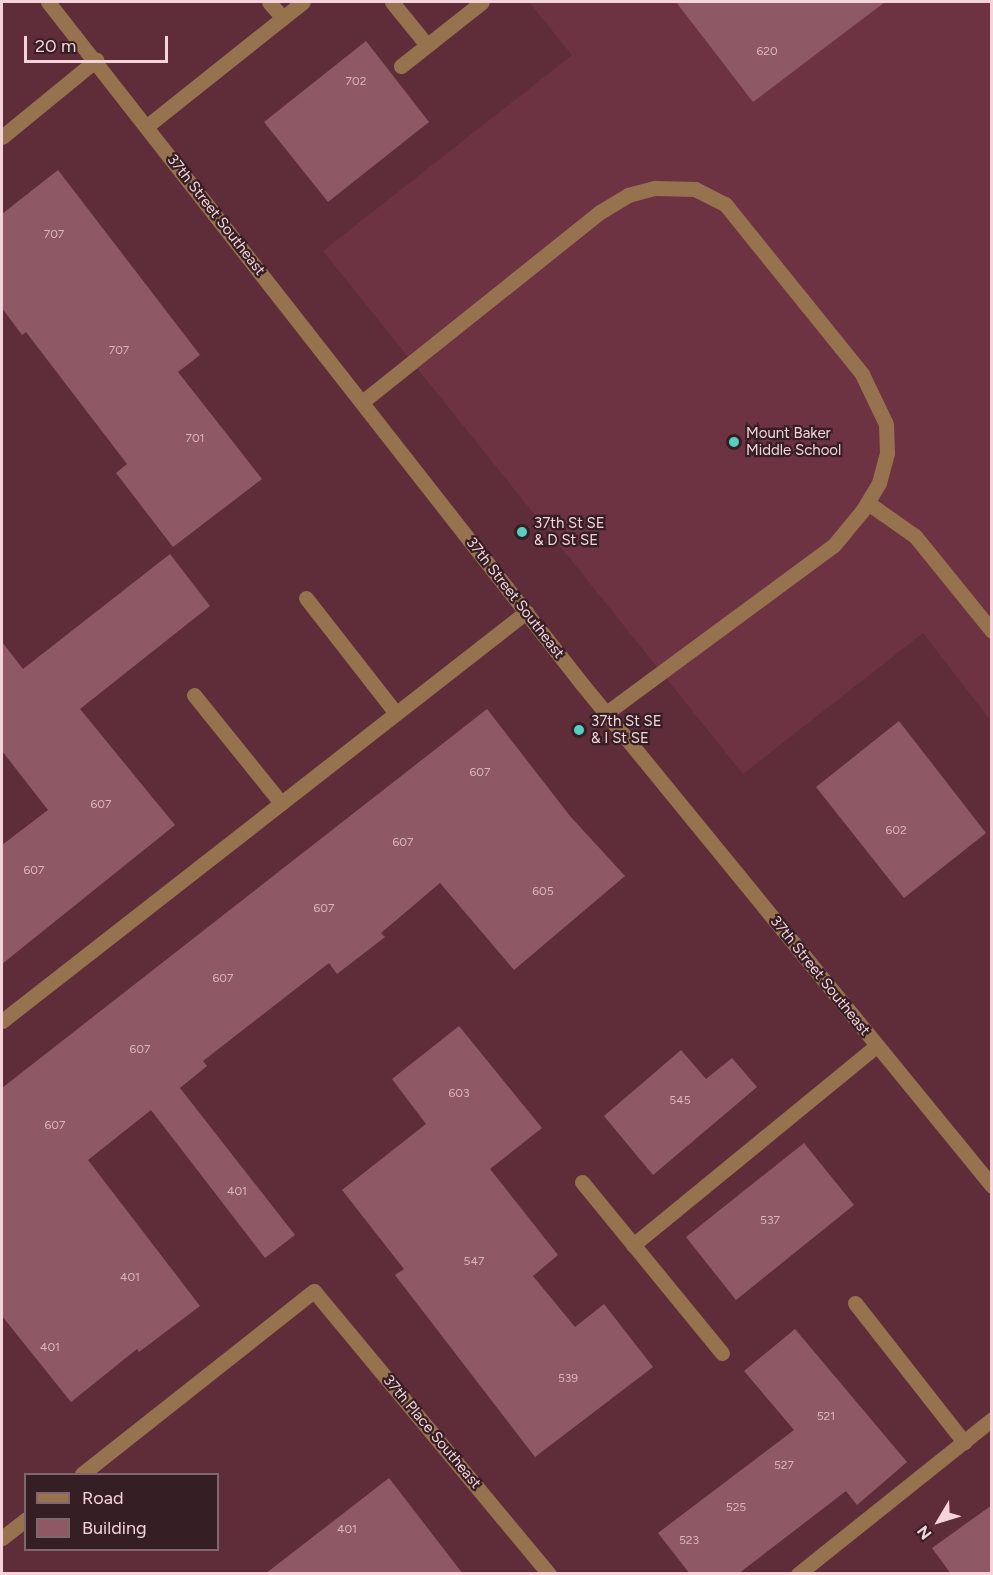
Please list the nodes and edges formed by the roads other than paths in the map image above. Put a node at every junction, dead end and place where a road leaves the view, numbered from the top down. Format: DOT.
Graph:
graph roads {
  1 [pos="48,2"];
  2 [pos="269,2"];
  3 [pos="303,2"];
  4 [pos="392,2"];
  5 [pos="482,2"];
  6 [pos="283,18"];
  7 [pos="427,45"];
  8 [pos="96,60"];
  9 [pos="401,66"];
  10 [pos="147,126"];
  11 [pos="2,137"];
  12 [pos="362,402"];
  13 [pos="868,503"];
  14 [pos="306,598"];
  15 [pos="526,612"];
  16 [pos="992,631"];
  17 [pos="194,695"];
  18 [pos="396,713"];
  19 [pos="606,713"];
  20 [pos="281,803"];
  21 [pos="2,1021"];
  22 [pos="877,1045"];
  23 [pos="582,1182"];
  24 [pos="992,1186"];
  25 [pos="633,1245"];
  26 [pos="855,1303"];
  27 [pos="722,1353"];
  28 [pos="992,1419"];
  29 [pos="964,1442"];
  30 [pos="83,1473"];
  31 [pos="24,1522"];
  32 [pos="2,1538"];
  33 [pos="549,1574"];
  34 [pos="798,1574"];
  1 -- 8 [label="street, 37th Street Southeast"];
  2 -- 6 [label="street"];
  3 -- 6 [label="street"];
  4 -- 7 [label="street"];
  5 -- 7 [label="street"];
  6 -- 10 [label="street"];
  7 -- 9 [label="street"];
  8 -- 10 [label="street, 37th Street Southeast"];
  8 -- 11 [label="street"];
  10 -- 12 [label="street, 37th Street Southeast"];
  12 -- 13 [label="street"];
  12 -- 15 [label="street, 37th Street Southeast"];
  13 -- 16 [label="street"];
  13 -- 19 [label="street"];
  14 -- 18 [label="street"];
  15 -- 18 [label="street"];
  15 -- 19 [label="street, 37th Street Southeast"];
  17 -- 20 [label="street"];
  18 -- 20 [label="street"];
  19 -- 22 [label="street, 37th Street Southeast"];
  20 -- 21 [label="street"];
  22 -- 24 [label="street, 37th Street Southeast"];
  22 -- 25 [label="street"];
  23 -- 25 [label="street"];
  25 -- 27 [label="street"];
  26 -- 29 [label="street"];
  28 -- 29 [label="street"];
  29 -- 34 [label="street"];
  30 -- 33 [label="street, 37th Place Southeast"];
  31 -- 32 [label="street"];
}
